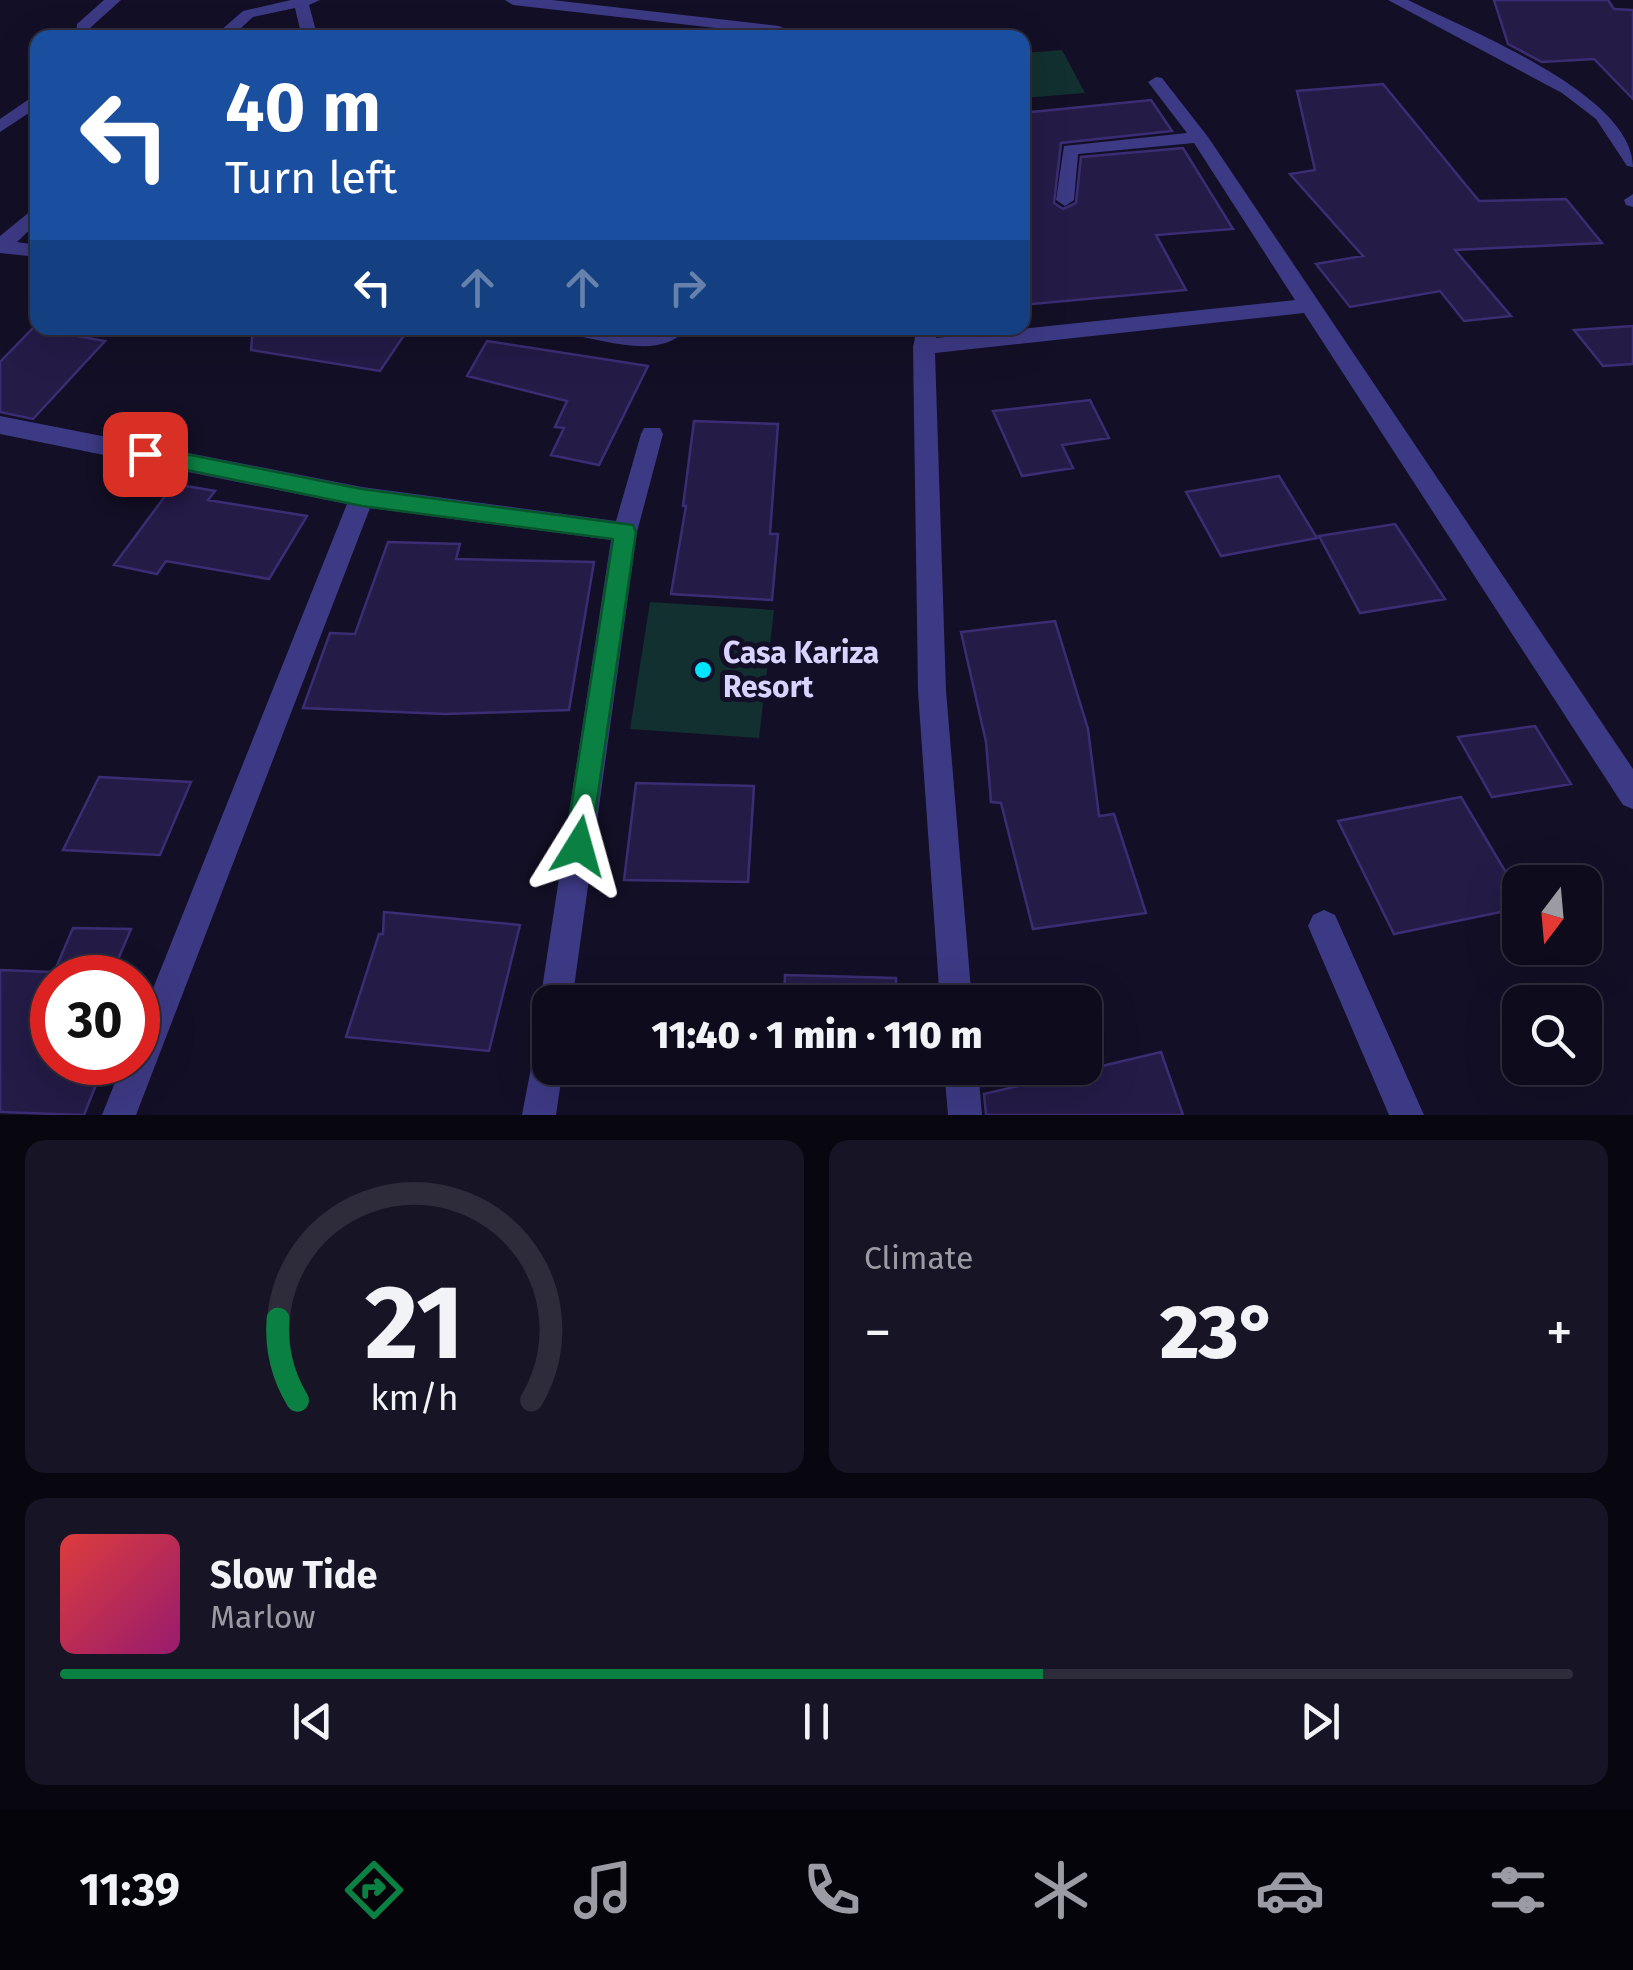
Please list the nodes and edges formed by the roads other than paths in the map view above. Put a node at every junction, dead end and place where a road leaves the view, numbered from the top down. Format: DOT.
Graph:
graph roads {
  1 [pos="113,0"];
  2 [pos="513,0"];
  3 [pos="1396,0"];
  4 [pos="307,1"];
  5 [pos="83,30"];
  6 [pos="229,30"];
  7 [pos="309,30"];
  8 [pos="770,30"];
  9 [pos="1156,82"];
  10 [pos="30,104"];
  11 [pos="0,127"];
  12 [pos="1199,138"];
  13 [pos="1633,162"];
  14 [pos="1065,200"];
  15 [pos="30,218"];
  16 [pos="0,246"];
  17 [pos="30,250"];
  18 [pos="1310,305"];
  19 [pos="1030,328"];
  20 [pos="621,335"];
  21 [pos="666,335"];
  22 [pos="926,337"];
  23 [pos="0,425"];
  24 [pos="652,434"];
  25 [pos="362,498"];
  26 [pos="625,532"];
  27 [pos="1633,796"];
  28 [pos="1324,926"];
  29 [pos="558,985"];
  30 [pos="955,985"];
  31 [pos="544,1085"];
  32 [pos="963,1085"];
  33 [pos="119,1115"];
  34 [pos="540,1115"];
  35 [pos="965,1115"];
  36 [pos="1407,1115"];
  1 -- 5 [label="street"];
  2 -- 8 [label="street"];
  3 -- 13 [label="street"];
  4 -- 6 [label="street"];
  4 -- 7 [label="street"];
  9 -- 12 [label="street"];
  10 -- 11 [label="street"];
  12 -- 14 [label="street"];
  12 -- 18 [label="street"];
  15 -- 16 [label="street"];
  16 -- 17 [label="street"];
  18 -- 19 [label="street"];
  18 -- 27 [label="street"];
  20 -- 21 [label="street"];
  22 -- 30 [label="street"];
  23 -- 25 [label="street"];
  24 -- 26 [label="street"];
  25 -- 26 [label="street"];
  25 -- 33 [label="street"];
  26 -- 29 [label="street"];
  28 -- 36 [label="street"];
  31 -- 34 [label="street"];
  32 -- 35 [label="street"];
}
